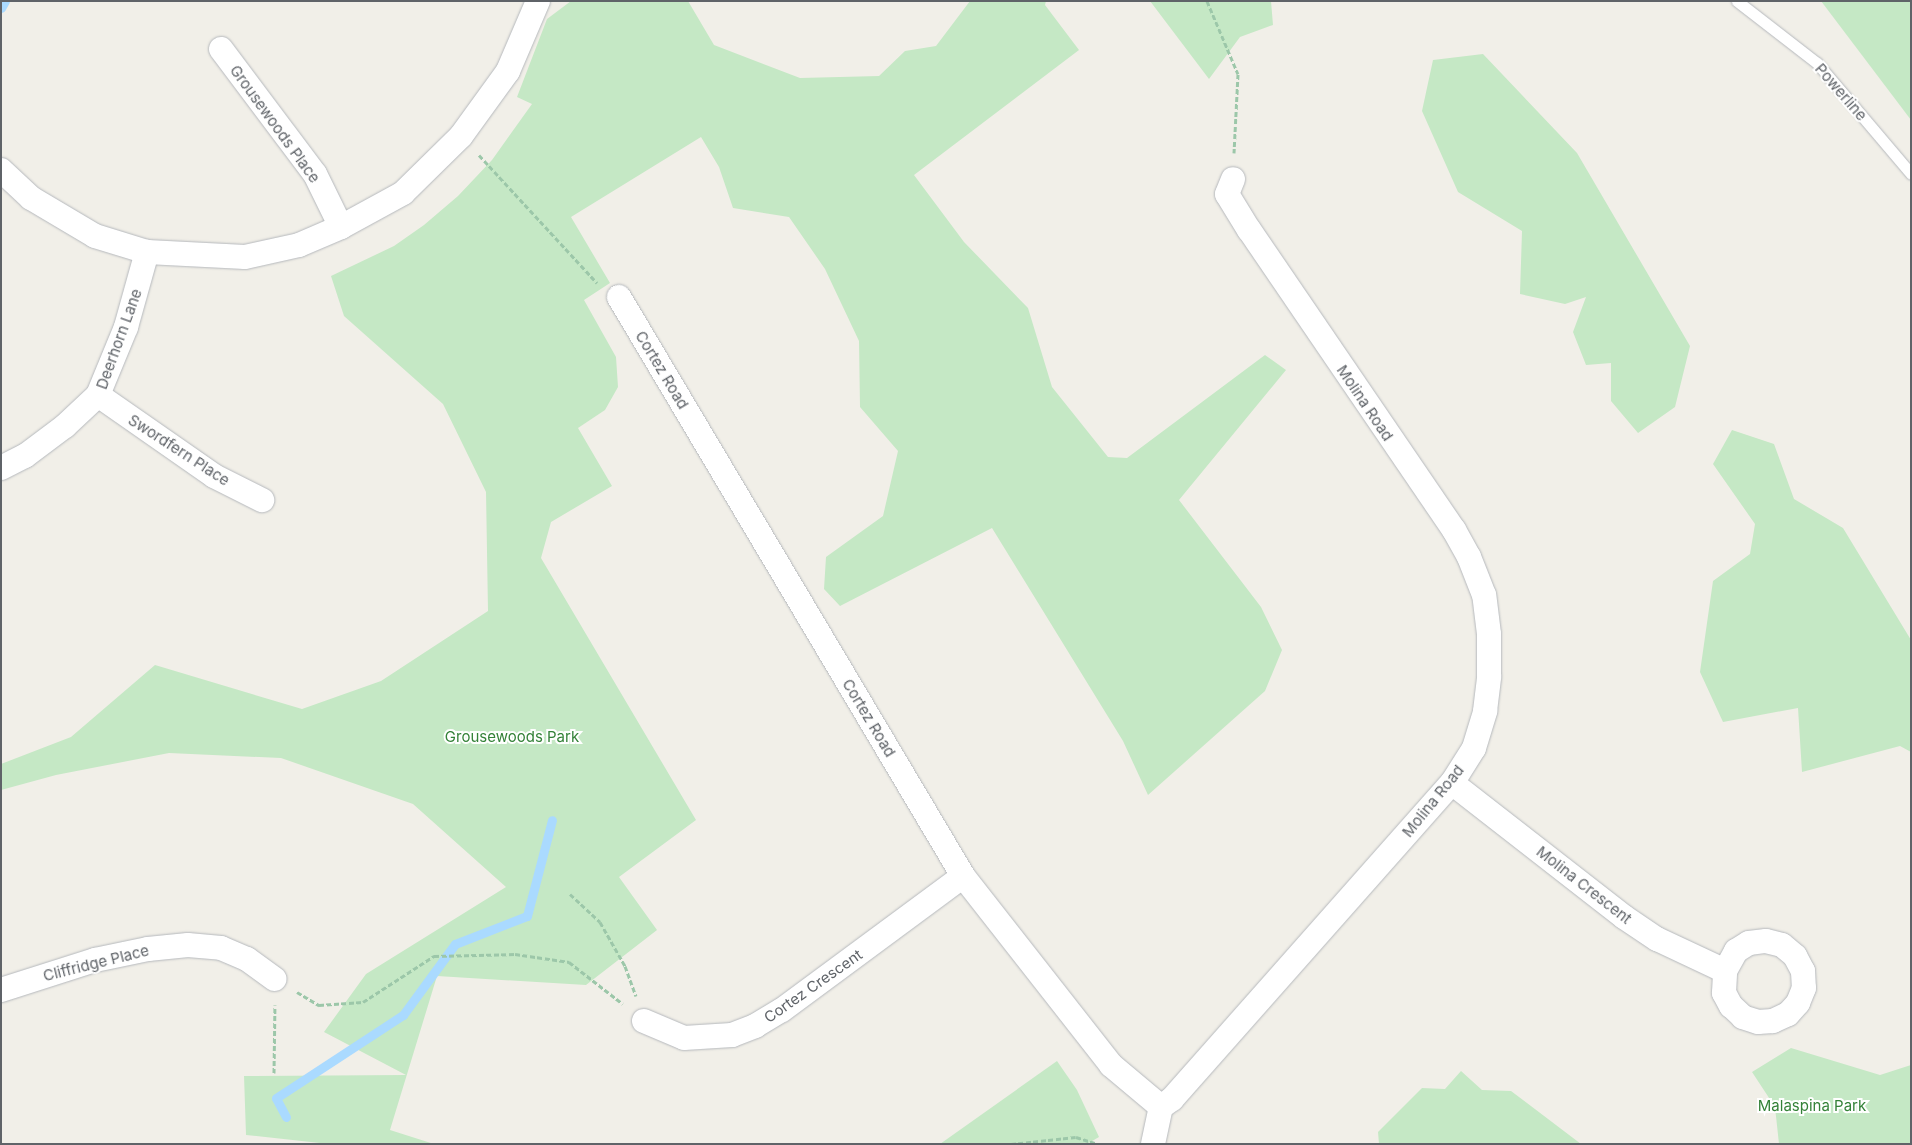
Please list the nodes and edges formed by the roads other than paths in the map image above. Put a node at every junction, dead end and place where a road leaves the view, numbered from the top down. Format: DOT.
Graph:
graph roads {
  1 [pos="538,1"];
  2 [pos="1737,1"];
  3 [pos="221,49"];
  4 [pos="1,170"];
  5 [pos="1911,174"];
  6 [pos="1233,179"];
  7 [pos="342,227"];
  8 [pos="147,252"];
  9 [pos="618,297"];
  10 [pos="98,395"];
  11 [pos="1,468"];
  12 [pos="262,500"];
  13 [pos="1452,782"];
  14 [pos="963,876"];
  15 [pos="1725,971"];
  16 [pos="275,980"];
  17 [pos="1,990"];
  18 [pos="644,1020"];
  19 [pos="1162,1107"];
  20 [pos="1153,1144"];
  1 -- 7 [label="street"];
  2 -- 5 [label="lane, Powerline"];
  3 -- 7 [label="street, Grousewoods Place"];
  4 -- 8 [label="street"];
  6 -- 13 [label="street, Molina Road"];
  7 -- 8 [label="street"];
  8 -- 10 [label="street, Deerhorn Lane"];
  9 -- 14 [label="street, Cortez Road"];
  10 -- 11 [label="street, Deerhorn Lane"];
  10 -- 12 [label="street, Swordfern Place"];
  13 -- 15 [label="street, Molina Crescent"];
  13 -- 19 [label="street, Molina Road"];
  14 -- 18 [label="street, Cortez Crescent"];
  14 -- 19 [label="street, Cortez Road"];
  16 -- 17 [label="street, Cliffridge Place"];
  19 -- 20 [label="street"];
}
